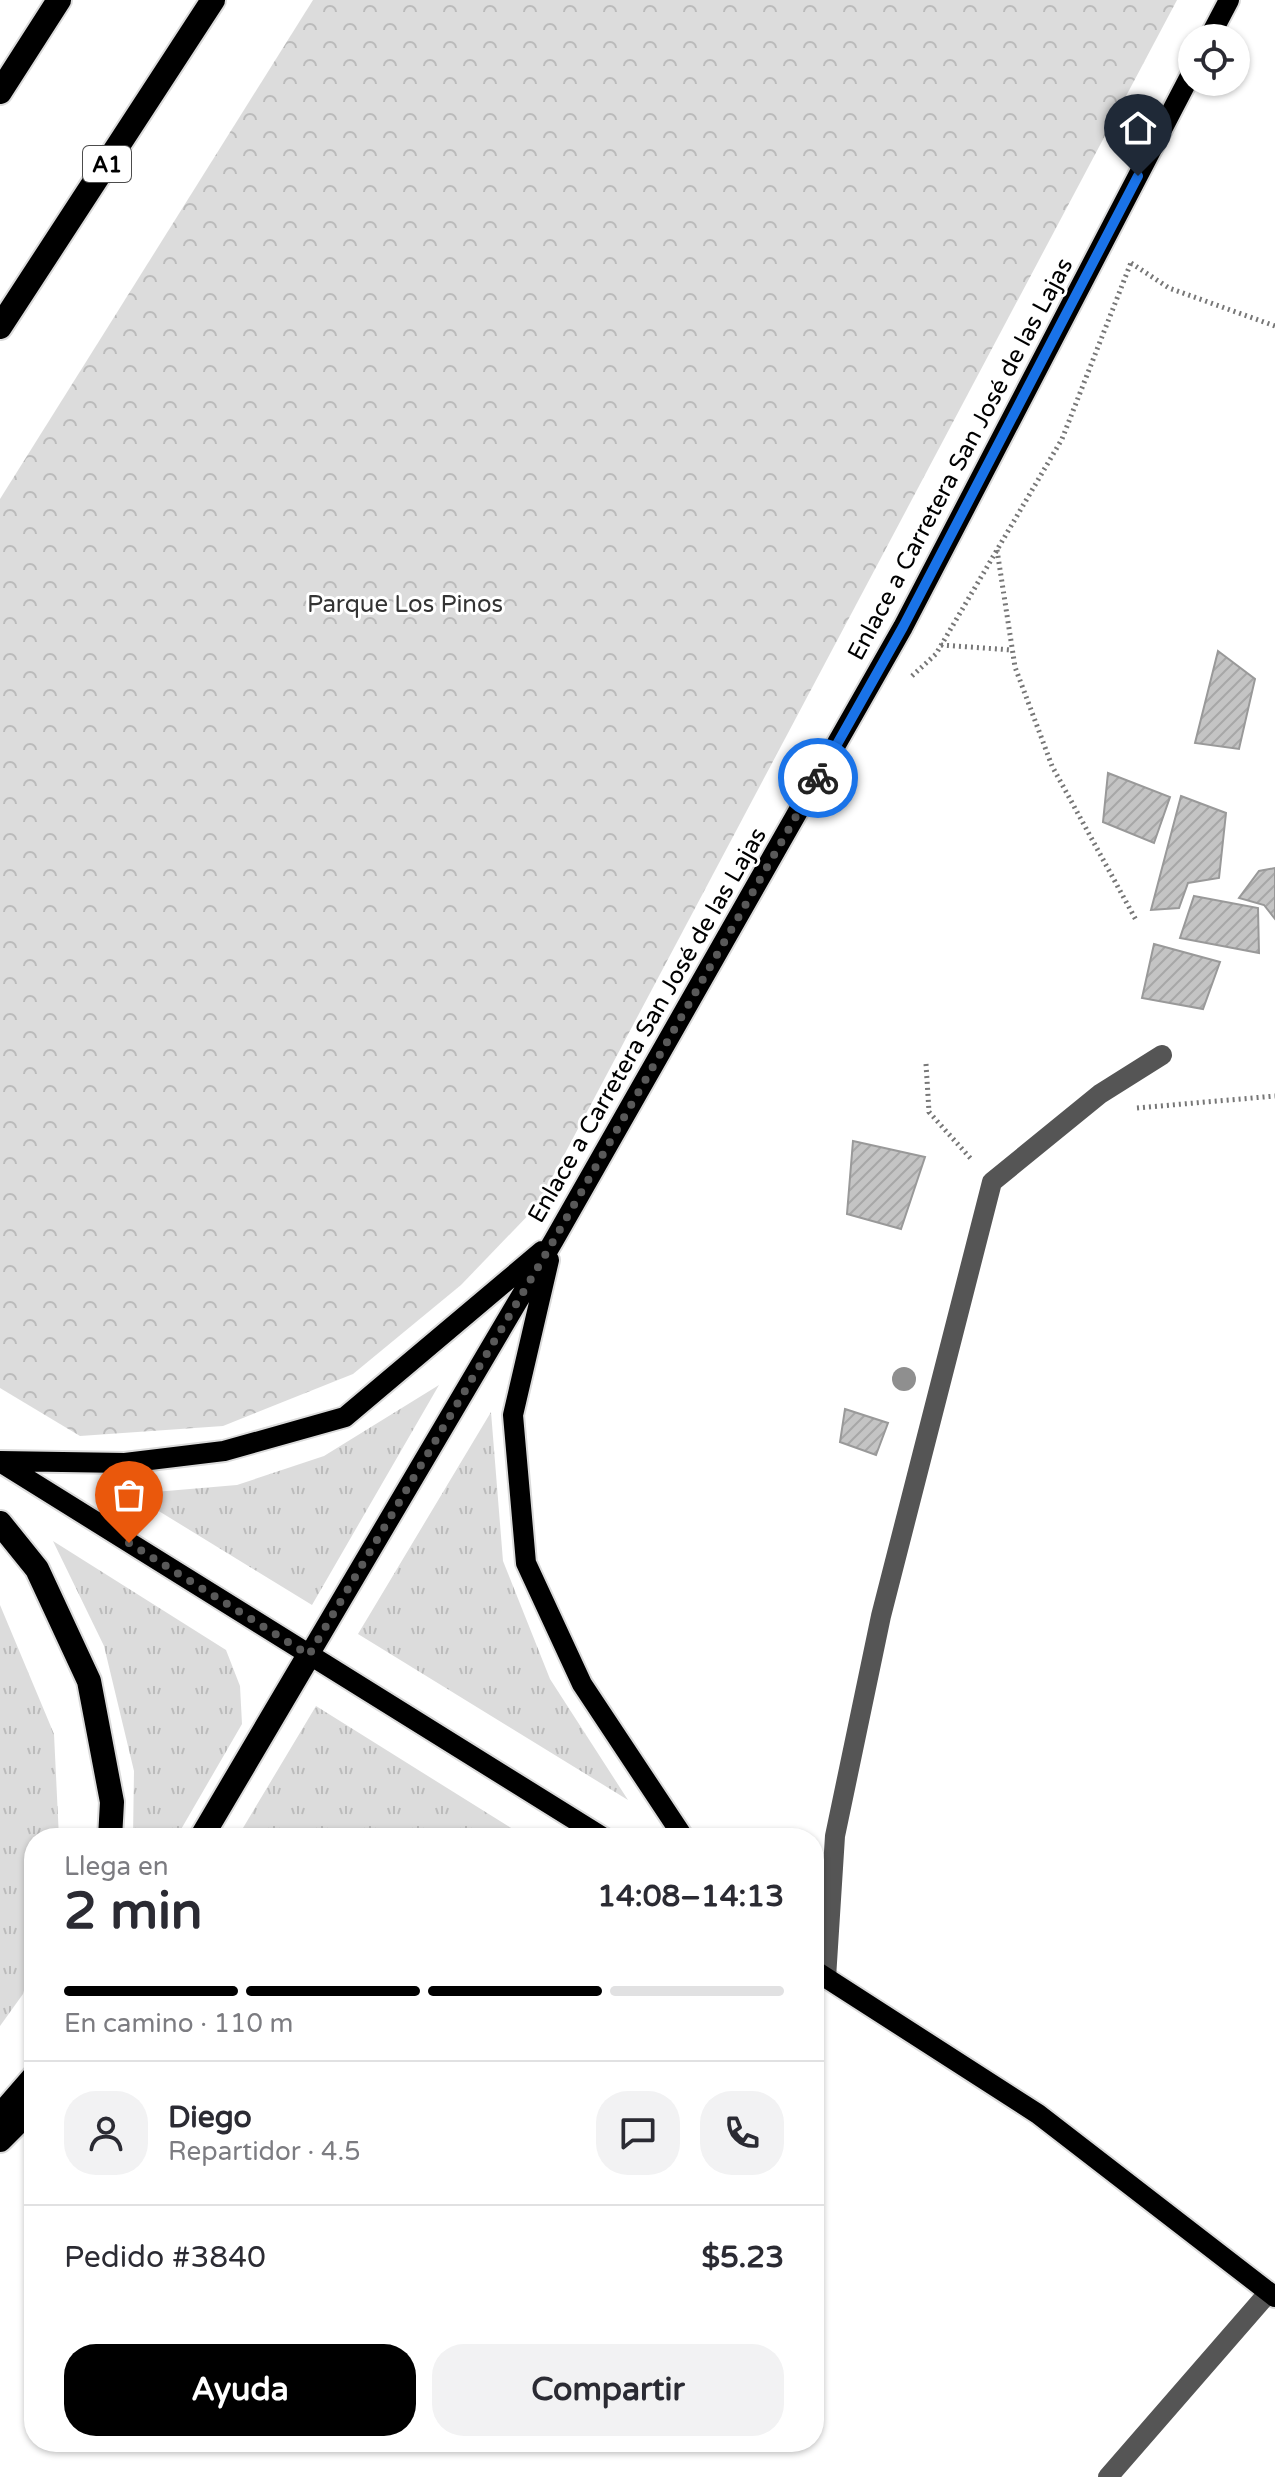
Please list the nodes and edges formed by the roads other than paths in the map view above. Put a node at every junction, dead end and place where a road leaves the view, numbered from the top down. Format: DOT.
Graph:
graph roads {
  1 [pos="59,0"];
  2 [pos="213,0"];
  3 [pos="1229,0"];
  4 [pos="1216,24"];
  5 [pos="0,92"];
  6 [pos="1180,96"];
  7 [pos="0,327"];
  8 [pos="1162,1055"];
  9 [pos="554,1240"];
  10 [pos="0,1461"];
  11 [pos="0,1523"];
  12 [pos="309,1655"];
  13 [pos="111,1828"];
  14 [pos="207,1828"];
  15 [pos="588,1828"];
  16 [pos="677,1828"];
  17 [pos="824,1937"];
  18 [pos="824,1977"];
  19 [pos="24,2088"];
  20 [pos="0,2116"];
  21 [pos="24,2116"];
  22 [pos="0,2140"];
  23 [pos="1272,2294"];
  24 [pos="1108,2477"];
  1 -- 5 [label="highway"];
  2 -- 7 [label="highway, A1"];
  3 -- 4 [label="main road"];
  6 -- 9 [label="main road, Enlace a Carretera San José de las Lajas"];
  8 -- 17 [label="street"];
  9 -- 10 [label="main road"];
  9 -- 12 [label="main road, Enlace a Carretera San José de las Lajas"];
  9 -- 16 [label="main road"];
  10 -- 12 [label="main road"];
  11 -- 13 [label="highway"];
  12 -- 14 [label="highway"];
  12 -- 15 [label="main road"];
  18 -- 23 [label="main road"];
  19 -- 20 [label="highway"];
  21 -- 22 [label="highway"];
  23 -- 24 [label="street"];
}
